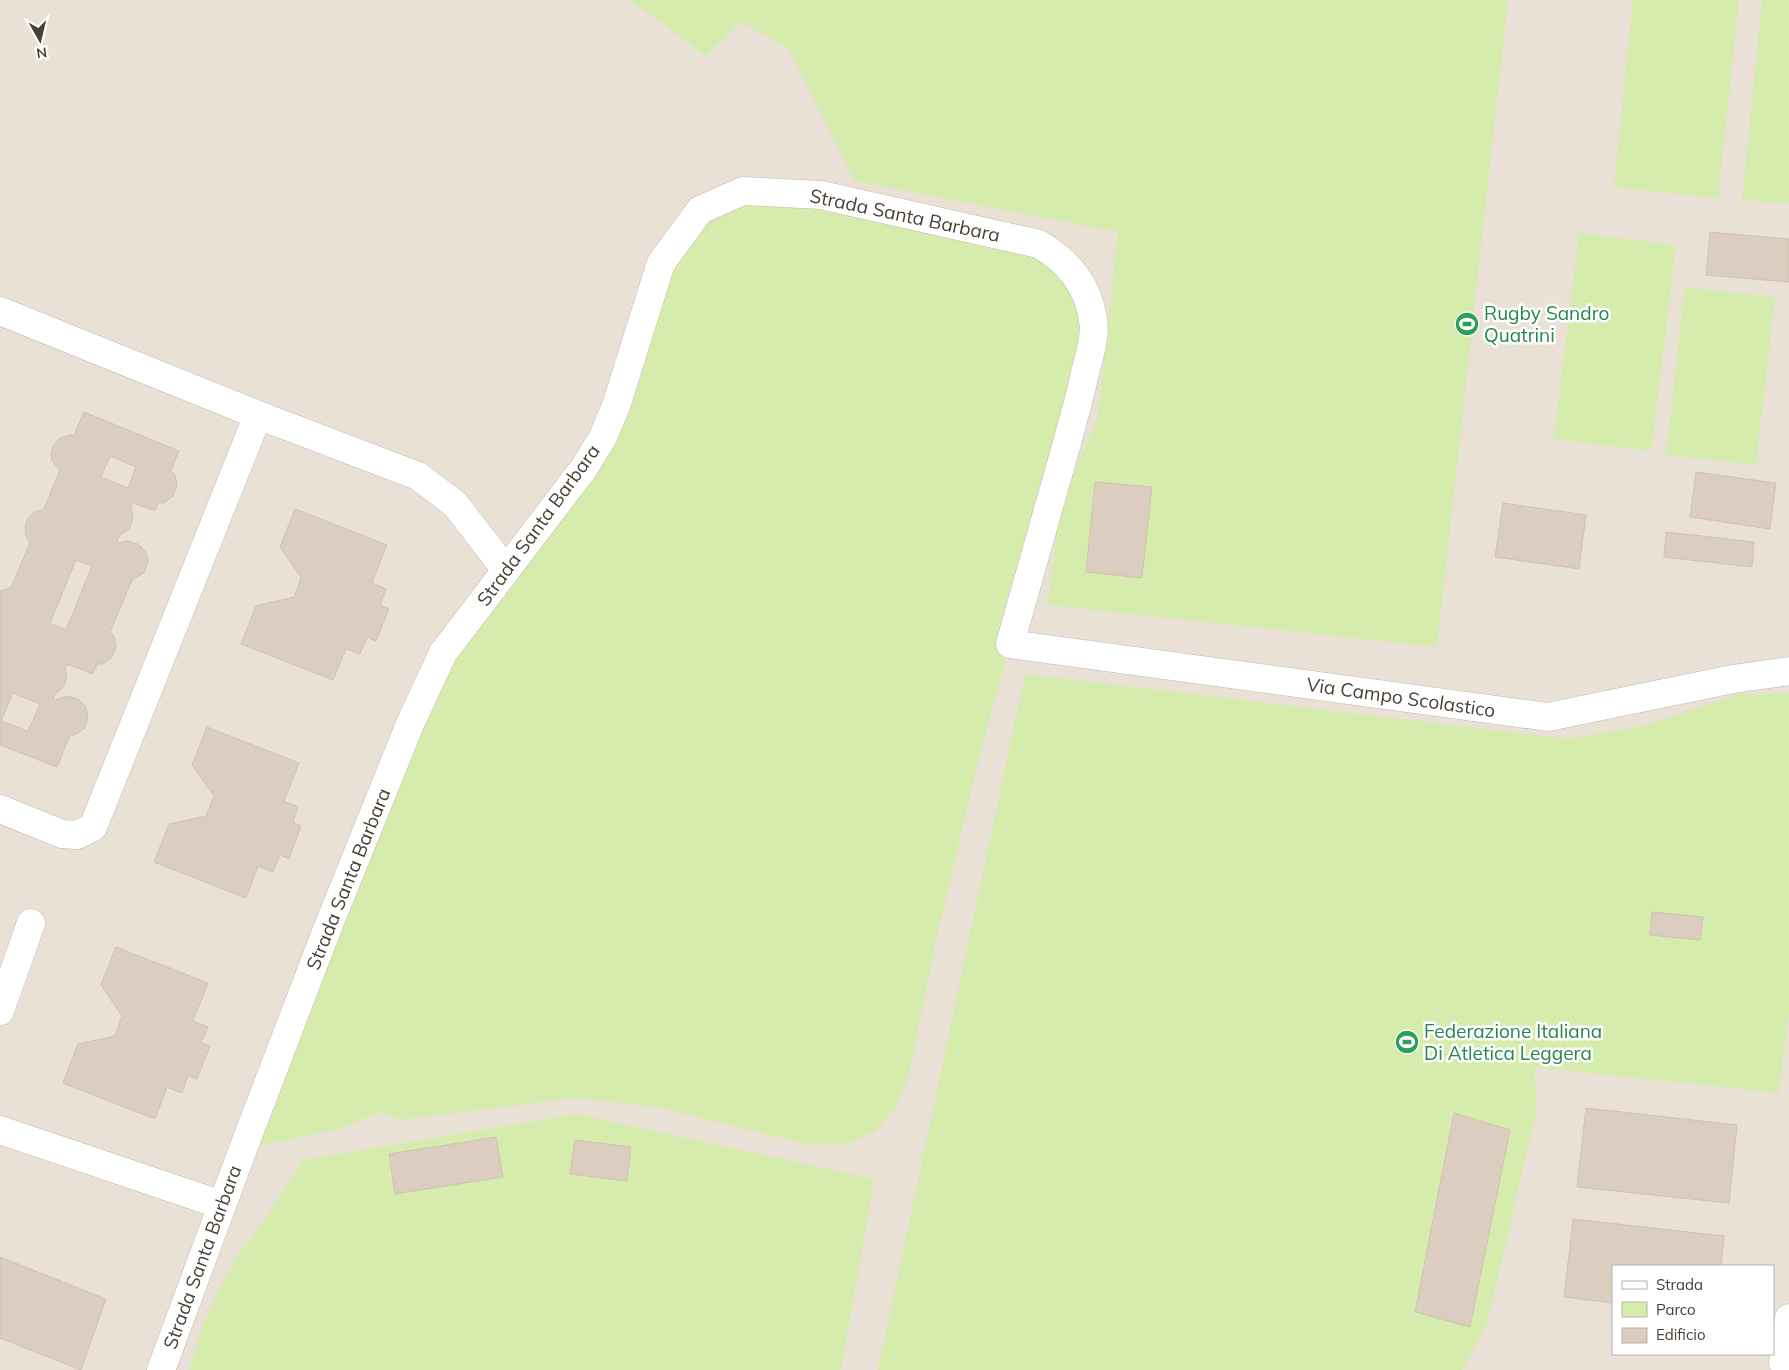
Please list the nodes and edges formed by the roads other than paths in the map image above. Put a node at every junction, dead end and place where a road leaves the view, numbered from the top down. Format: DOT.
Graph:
graph roads {
  1 [pos="0,311"];
  2 [pos="258,415"];
  3 [pos="506,570"];
  4 [pos="1010,644"];
  5 [pos="1789,671"];
  6 [pos="0,809"];
  7 [pos="31,923"];
  8 [pos="0,1012"];
  9 [pos="0,1130"];
  10 [pos="222,1206"];
  11 [pos="1789,1318"];
  12 [pos="1789,1363"];
  13 [pos="161,1370"];
  1 -- 2 [label="street"];
  2 -- 3 [label="street"];
  2 -- 6 [label="street"];
  3 -- 4 [label="street, Strada Santa Barbara"];
  3 -- 10 [label="street, Strada Santa Barbara"];
  4 -- 5 [label="street, Via Campo Scolastico"];
  7 -- 8 [label="street"];
  9 -- 10 [label="street"];
  10 -- 13 [label="street, Strada Santa Barbara"];
  11 -- 12 [label="street"];
}
